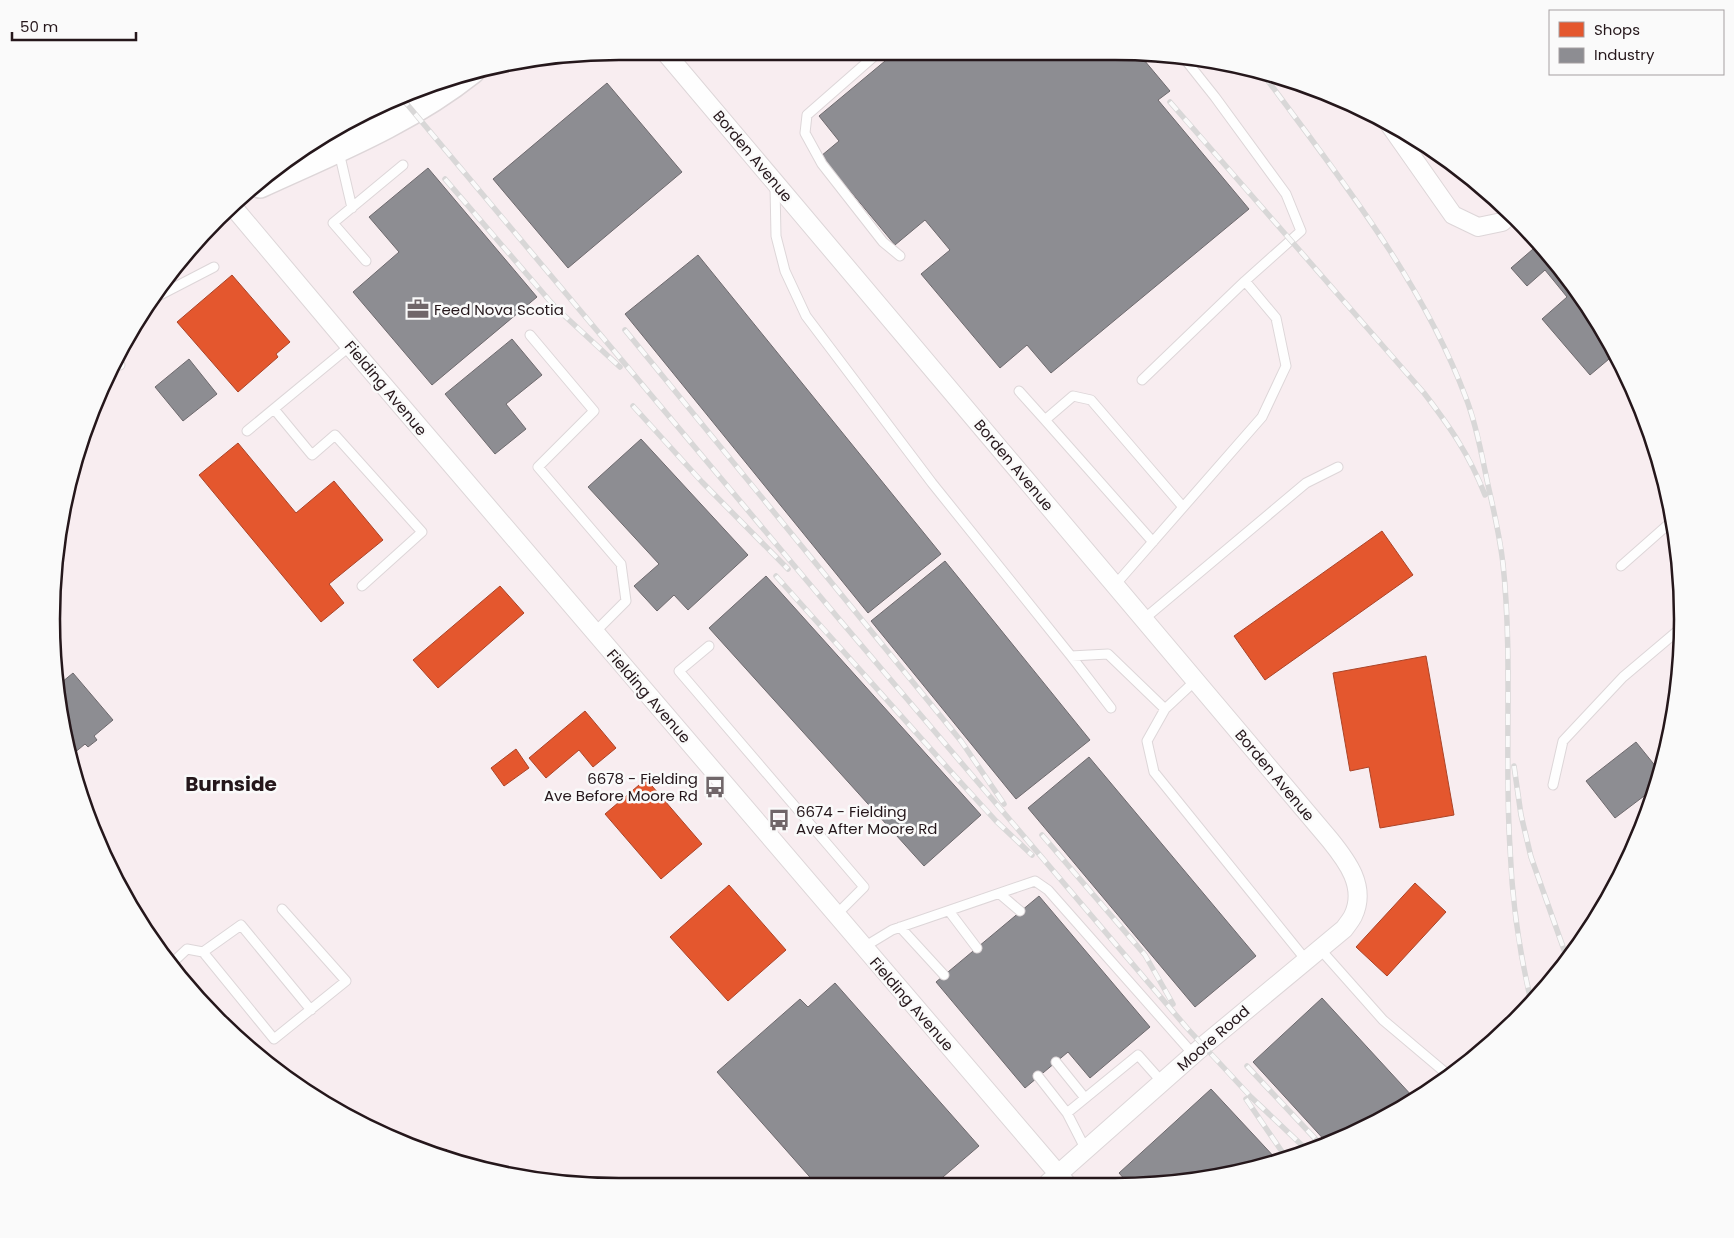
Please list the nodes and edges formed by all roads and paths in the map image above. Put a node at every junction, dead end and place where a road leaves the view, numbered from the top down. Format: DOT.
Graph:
graph roads {
  1 [pos="672,60"];
  2 [pos="870,60"];
  3 [pos="1190,65"];
  4 [pos="446,88"];
  5 [pos="355,130"];
  6 [pos="1398,137"];
  7 [pos="338,149"];
  8 [pos="403,165"];
  9 [pos="278,177"];
  10 [pos="775,182"];
  11 [pos="352,208"];
  12 [pos="237,212"];
  13 [pos="1505,219"];
  14 [pos="900,256"];
  15 [pos="366,261"];
  16 [pos="214,266"];
  17 [pos="1245,281"];
  18 [pos="167,291"];
  19 [pos="530,334"];
  20 [pos="350,346"];
  21 [pos="1142,380"];
  22 [pos="1019,391"];
  23 [pos="274,409"];
  24 [pos="1045,420"];
  25 [pos="247,431"];
  26 [pos="1338,467"];
  27 [pos="1183,507"];
  28 [pos="1666,526"];
  29 [pos="1152,542"];
  30 [pos="1620,566"];
  31 [pos="1115,585"];
  32 [pos="362,586"];
  33 [pos="1144,619"];
  34 [pos="594,632"];
  35 [pos="1674,634"];
  36 [pos="709,646"];
  37 [pos="1071,656"];
  38 [pos="1195,681"];
  39 [pos="1111,708"];
  40 [pos="1165,709"];
  41 [pos="1554,785"];
  42 [pos="1357,884"];
  43 [pos="1000,894"];
  44 [pos="282,909"];
  45 [pos="948,911"];
  46 [pos="1020,911"];
  47 [pos="836,915"];
  48 [pos="900,927"];
  49 [pos="864,947"];
  50 [pos="976,948"];
  51 [pos="1320,949"];
  52 [pos="203,952"];
  53 [pos="176,959"];
  54 [pos="1306,960"];
  55 [pos="944,975"];
  56 [pos="311,1010"];
  57 [pos="1193,1054"];
  58 [pos="1056,1062"];
  59 [pos="1443,1071"];
  60 [pos="1038,1076"];
  61 [pos="1162,1082"];
  62 [pos="1085,1098"];
  63 [pos="1067,1113"];
  64 [pos="1086,1150"];
  65 [pos="1056,1178"];
  66 [pos="1060,1178"];
  1 -- 10 [label="street, Borden Avenue"];
  2 -- 14 [label="lane"];
  3 -- 17 [label="lane"];
  4 -- 5 [label="main road"];
  5 -- 7 [label="main road"];
  6 -- 13 [label="street"];
  7 -- 9 [label="main road"];
  7 -- 11 [label="lane"];
  8 -- 11 [label="lane"];
  10 -- 31 [label="street, Borden Avenue"];
  10 -- 37 [label="lane"];
  11 -- 15 [label="lane"];
  12 -- 20 [label="street, Fielding Avenue"];
  16 -- 18 [label="lane"];
  17 -- 21 [label="lane"];
  17 -- 27 [label="lane"];
  19 -- 34 [label="lane"];
  20 -- 23 [label="lane"];
  20 -- 34 [label="street, Fielding Avenue"];
  22 -- 24 [label="lane"];
  23 -- 25 [label="lane"];
  23 -- 32 [label="lane"];
  24 -- 27 [label="lane"];
  24 -- 29 [label="lane"];
  26 -- 33 [label="lane"];
  27 -- 29 [label="lane"];
  28 -- 30 [label="lane"];
  29 -- 31 [label="lane"];
  31 -- 33 [label="street, Borden Avenue"];
  33 -- 38 [label="street, Borden Avenue"];
  34 -- 47 [label="street, Fielding Avenue"];
  35 -- 41 [label="lane"];
  36 -- 47 [label="lane"];
  37 -- 39 [label="lane"];
  37 -- 40 [label="lane"];
  38 -- 40 [label="lane"];
  38 -- 42 [label="street, Borden Avenue"];
  40 -- 54 [label="lane"];
  42 -- 51 [label="street, Moore Road"];
  43 -- 45 [label="lane"];
  43 -- 46 [label="lane"];
  43 -- 57 [label="lane"];
  44 -- 56 [label="lane"];
  45 -- 48 [label="lane"];
  45 -- 50 [label="lane"];
  47 -- 49 [label="street, Fielding Avenue"];
  48 -- 49 [label="lane"];
  48 -- 55 [label="lane"];
  49 -- 65 [label="street, Fielding Avenue"];
  51 -- 54 [label="street, Moore Road"];
  51 -- 59 [label="lane"];
  52 -- 53 [label="lane"];
  52 -- 56 [label="lane"];
  52 -- 56 [label="lane"];
  54 -- 57 [label="street, Moore Road"];
  57 -- 61 [label="street, Moore Road"];
  58 -- 62 [label="lane"];
  60 -- 63 [label="lane"];
  61 -- 62 [label="lane"];
  61 -- 64 [label="street, Moore Road"];
  62 -- 63 [label="lane"];
  63 -- 64 [label="lane"];
  64 -- 66 [label="street, Moore Road"];
}
